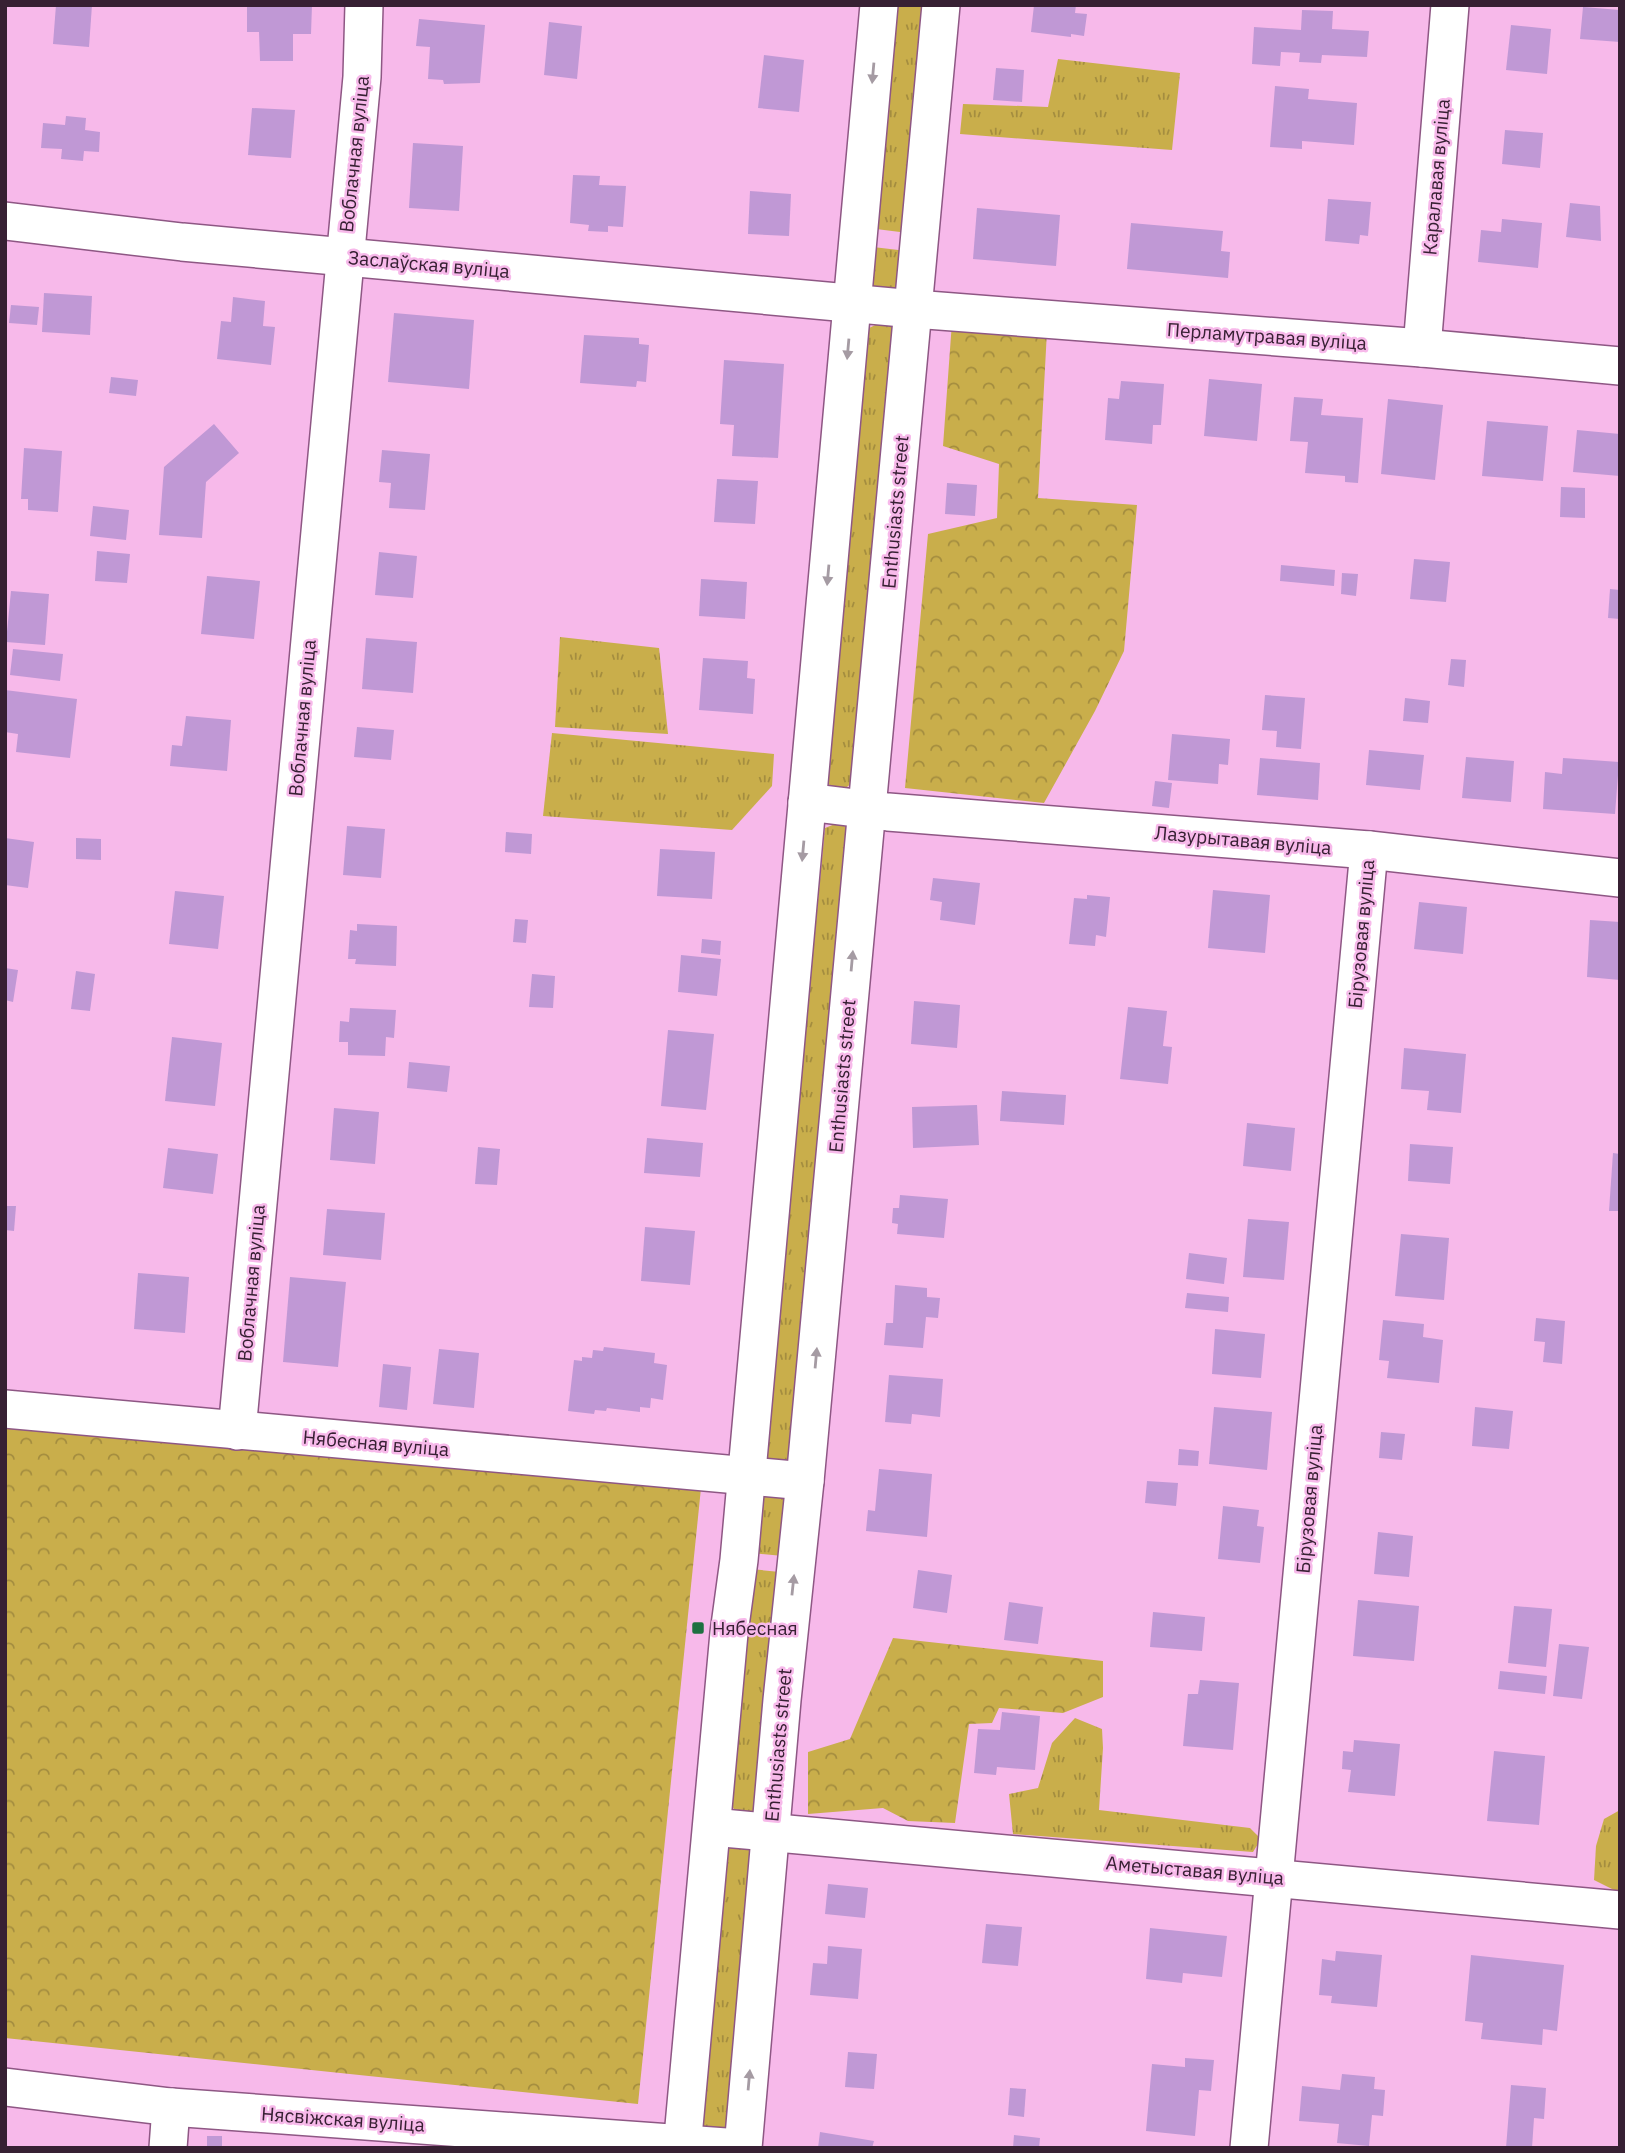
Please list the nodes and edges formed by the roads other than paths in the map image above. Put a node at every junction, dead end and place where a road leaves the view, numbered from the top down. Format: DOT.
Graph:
graph roads {
  1 [pos="365,5"];
  2 [pos="879,5"];
  3 [pos="941,5"];
  4 [pos="1450,5"];
  5 [pos="5,221"];
  6 [pos="344,256"];
  7 [pos="853,303"];
  8 [pos="914,309"];
  9 [pos="1422,348"];
  10 [pos="1620,366"];
  11 [pos="807,802"];
  12 [pos="866,808"];
  13 [pos="1369,850"];
  14 [pos="1620,878"];
  15 [pos="5,1409"];
  16 [pos="237,1431"];
  17 [pos="746,1476"];
  18 [pos="804,1481"];
  19 [pos="712,1827"];
  20 [pos="770,1831"];
  21 [pos="1274,1877"];
  22 [pos="1620,1910"];
  23 [pos="5,2087"];
  24 [pos="171,2107"];
  25 [pos="682,2145"];
  26 [pos="168,2148"];
  27 [pos="741,2148"];
  28 [pos="1250,2148"];
  1 -- 6 [label="street, Воблачная вуліца"];
  2 -- 7 [label="street, one-way"];
  3 -- 8 [label="street, Enthusiasts street"];
  4 -- 9 [label="street, Каралавая вуліца"];
  5 -- 6 [label="street, Заслаўская вуліца"];
  6 -- 7 [label="street, Заслаўская вуліца"];
  6 -- 16 [label="street, Воблачная вуліца"];
  7 -- 8 [label="street, Заслаўская вуліца"];
  7 -- 11 [label="street, one-way"];
  8 -- 9 [label="street, Перламутравая вуліца"];
  8 -- 12 [label="street, Enthusiasts street"];
  9 -- 10 [label="street, Перламутравая вуліца"];
  11 -- 12 [label="street, Лазурытавая вуліца"];
  11 -- 17 [label="street, one-way"];
  12 -- 13 [label="street, Лазурытавая вуліца"];
  18 -- 12 [label="street, Enthusiasts street, one-way"];
  13 -- 14 [label="street, Лазурытавая вуліца"];
  13 -- 21 [label="street, Бірузовая вуліца"];
  15 -- 16 [label="street, Нябесная вуліца"];
  16 -- 17 [label="street, Нябесная вуліца"];
  17 -- 18 [label="street, Нябесная вуліца"];
  17 -- 19 [label="street"];
  20 -- 18 [label="street, Enthusiasts street, one-way"];
  19 -- 20 [label="street, Аметыставая вуліца"];
  19 -- 25 [label="street"];
  20 -- 21 [label="street, Аметыставая вуліца"];
  27 -- 20 [label="street, Enthusiasts street, one-way"];
  21 -- 22 [label="street, Аметыставая вуліца"];
  21 -- 28 [label="street, Бірузовая вуліца"];
  23 -- 24 [label="street, Нясвіжская вуліца"];
  24 -- 25 [label="street, Нясвіжская вуліца"];
  24 -- 26 [label="street"];
  25 -- 27 [label="street, Нясвіжская вуліца"];
}
